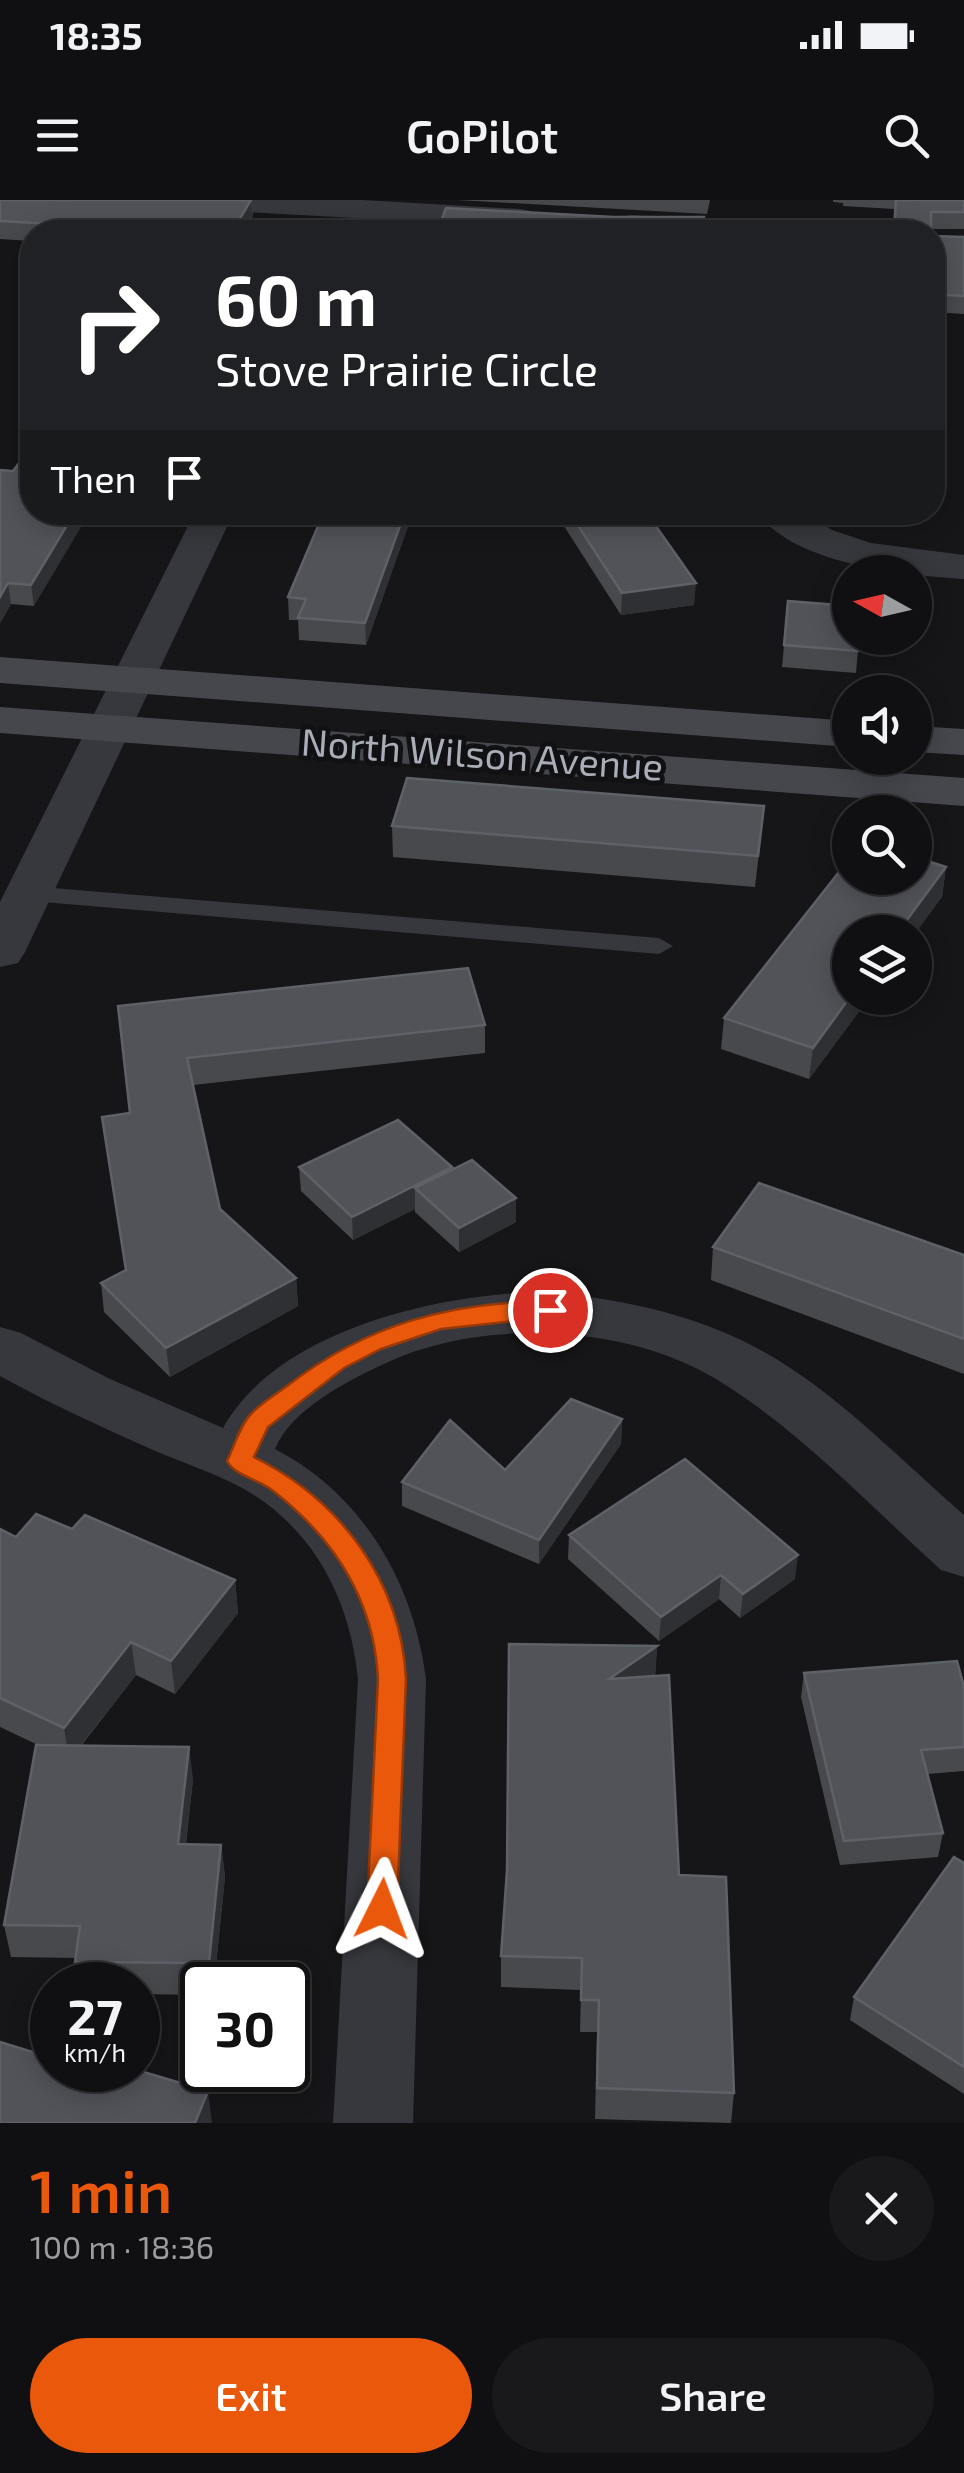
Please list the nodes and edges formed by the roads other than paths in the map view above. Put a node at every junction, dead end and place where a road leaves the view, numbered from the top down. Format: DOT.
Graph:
graph roads {
  1 [pos="192,200"];
  2 [pos="361,214"];
  3 [pos="543,219"];
  4 [pos="209,525"];
  5 [pos="799,525"];
  6 [pos="964,567"];
  7 [pos="0,670"];
  8 [pos="133,679"];
  9 [pos="0,720"];
  10 [pos="109,729"];
  11 [pos="832,733"];
  12 [pos="932,740"];
  13 [pos="964,742"];
  14 [pos="964,792"];
  15 [pos="28,894"];
  16 [pos="659,946"];
  17 [pos="0,952"];
  18 [pos="0,1348"];
  19 [pos="240,1461"];
  20 [pos="964,1552"];
  21 [pos="372,2123"];
  1 -- 2 [label="street"];
  2 -- 3 [label="street"];
  4 -- 8 [label="street"];
  5 -- 6 [label="street"];
  7 -- 8 [label="main road, North Wilson Avenue"];
  8 -- 10 [label="street"];
  8 -- 11 [label="main road, North Wilson Avenue"];
  9 -- 10 [label="main road, North Wilson Avenue"];
  10 -- 14 [label="main road, North Wilson Avenue"];
  10 -- 15 [label="street"];
  12 -- 13 [label="main road"];
  15 -- 16 [label="lane"];
  15 -- 17 [label="street"];
  18 -- 19 [label="street"];
  19 -- 20 [label="street"];
  19 -- 21 [label="street"];
}
